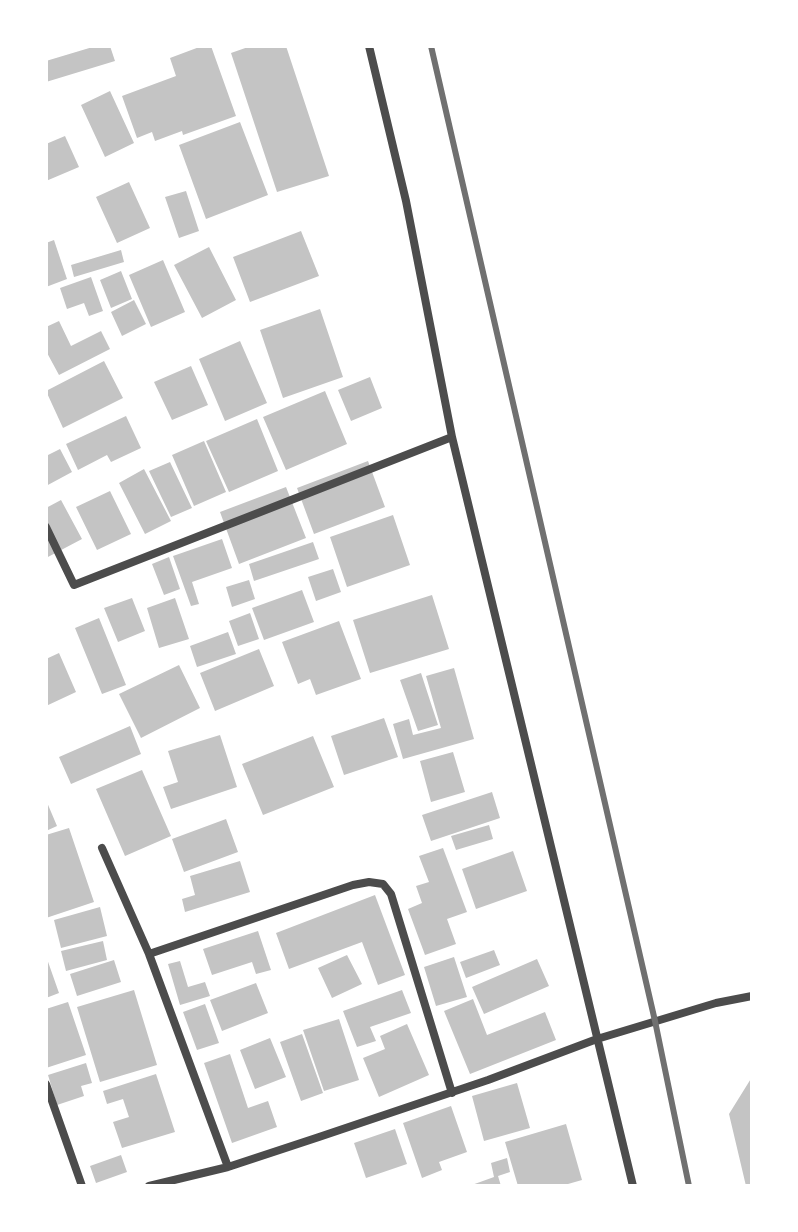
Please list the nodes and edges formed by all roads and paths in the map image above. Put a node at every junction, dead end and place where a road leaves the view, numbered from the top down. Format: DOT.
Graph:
graph roads {
  1 [pos="369,46"];
  2 [pos="452,437"];
  3 [pos="46,527"];
  4 [pos="102,848"];
  5 [pos="149,954"];
  6 [pos="752,996"];
  7 [pos="597,1039"];
  8 [pos="46,1084"];
  9 [pos="452,1093"];
  10 [pos="228,1167"];
  11 [pos="82,1186"];
  12 [pos="149,1186"];
  13 [pos="633,1186"];
  1 -- 2 [label="street"];
  2 -- 3 [label="street"];
  2 -- 7 [label="street"];
  4 -- 5 [label="street"];
  5 -- 9 [label="street"];
  5 -- 10 [label="street"];
  6 -- 7 [label="street"];
  7 -- 9 [label="street"];
  7 -- 13 [label="street"];
  8 -- 11 [label="street"];
  9 -- 10 [label="street"];
  10 -- 12 [label="street"];
}
